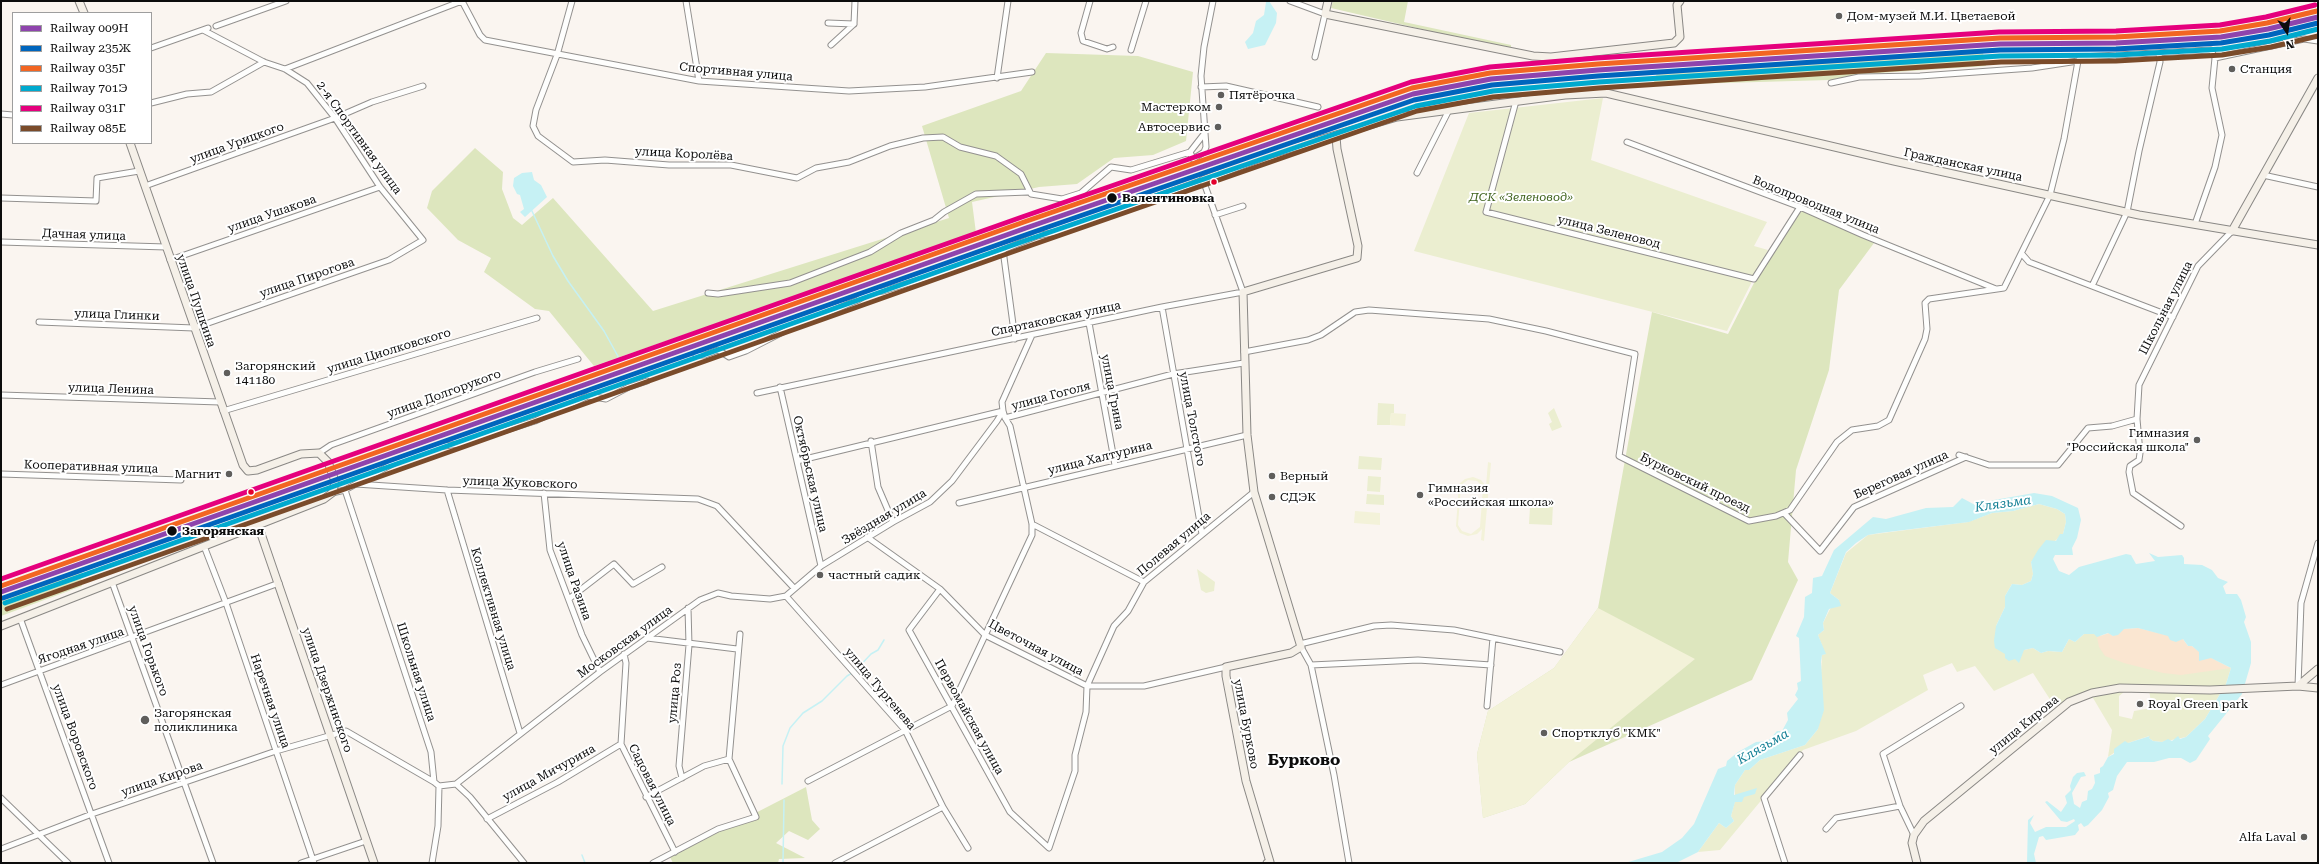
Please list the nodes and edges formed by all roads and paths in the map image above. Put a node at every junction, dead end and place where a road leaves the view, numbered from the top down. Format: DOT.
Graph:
graph roads {
  1 [pos="79,1"];
  2 [pos="286,1"];
  3 [pos="462,1"];
  4 [pos="572,1"];
  5 [pos="686,1"];
  6 [pos="855,1"];
  7 [pos="1008,1"];
  8 [pos="1090,1"];
  9 [pos="1146,1"];
  10 [pos="1213,1"];
  11 [pos="1290,1"];
  12 [pos="1328,1"];
  13 [pos="1680,1"];
  14 [pos="84,12"];
  15 [pos="1325,14"];
  16 [pos="828,23"];
  17 [pos="854,24"];
  18 [pos="216,26"];
  19 [pos="2318,41"];
  20 [pos="831,45"];
  21 [pos="1113,47"];
  22 [pos="152,48"];
  23 [pos="1131,50"];
  24 [pos="2159,53"];
  25 [pos="557,55"];
  26 [pos="1315,57"];
  27 [pos="2215,58"];
  28 [pos="2078,61"];
  29 [pos="264,62"];
  30 [pos="285,69"];
  31 [pos="1032,72"];
  32 [pos="996,78"];
  33 [pos="2318,78"];
  34 [pos="699,81"];
  35 [pos="1831,83"];
  36 [pos="423,86"];
  37 [pos="1201,87"];
  38 [pos="1516,101"];
  39 [pos="152,103"];
  40 [pos="1318,107"];
  41 [pos="1449,110"];
  42 [pos="1,114"];
  43 [pos="12,115"];
  44 [pos="335,118"];
  45 [pos="1204,134"];
  46 [pos="1336,136"];
  47 [pos="1627,142"];
  48 [pos="130,144"];
  49 [pos="1190,152"];
  50 [pos="140,171"];
  51 [pos="1417,173"];
  52 [pos="2263,175"];
  53 [pos="1203,180"];
  54 [pos="145,186"];
  55 [pos="380,187"];
  56 [pos="2318,187"];
  57 [pos="1028,192"];
  58 [pos="2050,195"];
  59 [pos="1,198"];
  60 [pos="1243,206"];
  61 [pos="1800,207"];
  62 [pos="2127,212"];
  63 [pos="1215,215"];
  64 [pos="2195,224"];
  65 [pos="2232,231"];
  66 [pos="423,240"];
  67 [pos="1,242"];
  68 [pos="2318,244"];
  69 [pos="166,247"];
  70 [pos="1003,250"];
  71 [pos="2022,254"];
  72 [pos="170,260"];
  73 [pos="2092,286"];
  74 [pos="1997,290"];
  75 [pos="1243,292"];
  76 [pos="708,294"];
  77 [pos="1162,307"];
  78 [pos="2173,317"];
  79 [pos="538,318"];
  80 [pos="39,322"];
  81 [pos="1088,322"];
  82 [pos="194,328"];
  83 [pos="1032,335"];
  84 [pos="1015,339"];
  85 [pos="1244,352"];
  86 [pos="696,355"];
  87 [pos="578,359"];
  88 [pos="1244,363"];
  89 [pos="1172,374"];
  90 [pos="647,381"];
  91 [pos="780,387"];
  92 [pos="1102,392"];
  93 [pos="757,393"];
  94 [pos="1,395"];
  95 [pos="220,402"];
  96 [pos="223,411"];
  97 [pos="1003,411"];
  98 [pos="1005,418"];
  99 [pos="2137,419"];
  100 [pos="1247,434"];
  101 [pos="871,441"];
  102 [pos="1188,447"];
  103 [pos="319,453"];
  104 [pos="1959,454"];
  105 [pos="1966,457"];
  106 [pos="797,461"];
  107 [pos="1115,465"];
  108 [pos="1,474"];
  109 [pos="181,480"];
  110 [pos="356,484"];
  111 [pos="1023,487"];
  112 [pos="345,490"];
  113 [pos="447,490"];
  114 [pos="1254,492"];
  115 [pos="332,493"];
  116 [pos="544,493"];
  117 [pos="959,503"];
  118 [pos="1784,513"];
  119 [pos="893,522"];
  120 [pos="1032,524"];
  121 [pos="258,525"];
  122 [pos="2182,526"];
  123 [pos="1202,534"];
  124 [pos="867,537"];
  125 [pos="2318,543"];
  126 [pos="204,546"];
  127 [pos="821,566"];
  128 [pos="662,567"];
  129 [pos="112,582"];
  130 [pos="1144,582"];
  131 [pos="279,583"];
  132 [pos="794,588"];
  133 [pos="940,589"];
  134 [pos="786,596"];
  135 [pos="570,598"];
  136 [pos="226,603"];
  137 [pos="688,608"];
  138 [pos="20,618"];
  139 [pos="1,626"];
  140 [pos="740,634"];
  141 [pos="985,635"];
  142 [pos="133,638"];
  143 [pos="646,638"];
  144 [pos="1493,638"];
  145 [pos="689,644"];
  146 [pos="1301,645"];
  147 [pos="737,649"];
  148 [pos="1560,652"];
  149 [pos="624,654"];
  150 [pos="1311,665"];
  151 [pos="1491,665"];
  152 [pos="1226,667"];
  153 [pos="2318,669"];
  154 [pos="40,670"];
  155 [pos="600,672"];
  156 [pos="1,684"];
  157 [pos="1087,686"];
  158 [pos="2298,686"];
  159 [pos="2318,688"];
  160 [pos="952,706"];
  161 [pos="1487,706"];
  162 [pos="1961,706"];
  163 [pos="905,730"];
  164 [pos="520,733"];
  165 [pos="331,734"];
  166 [pos="621,744"];
  167 [pos="276,751"];
  168 [pos="1800,755"];
  169 [pos="729,759"];
  170 [pos="682,778"];
  171 [pos="808,781"];
  172 [pos="434,782"];
  173 [pos="184,783"];
  174 [pos="456,784"];
  175 [pos="439,786"];
  176 [pos="646,797"];
  177 [pos="1,798"];
  178 [pos="1900,806"];
  179 [pos="943,807"];
  180 [pos="92,814"];
  181 [pos="487,819"];
  182 [pos="1826,829"];
  183 [pos="39,835"];
  184 [pos="1914,835"];
  185 [pos="366,841"];
  186 [pos="968,848"];
  187 [pos="1049,848"];
  188 [pos="1,849"];
  189 [pos="675,852"];
  190 [pos="314,861"];
  191 [pos="68,863"];
  192 [pos="109,863"];
  193 [pos="213,863"];
  194 [pos="301,863"];
  195 [pos="374,863"];
  196 [pos="432,863"];
  197 [pos="524,863"];
  198 [pos="653,863"];
  199 [pos="835,863"];
  200 [pos="1267,863"];
  201 [pos="1349,863"];
  202 [pos="1785,863"];
  203 [pos="1917,863"];
  1 -- 14 [label="street"];
  2 -- 18 [label="street"];
  3 -- 25 [label="street, Спортивная улица"];
  3 -- 30 [label="street"];
  4 -- 25 [label="street, улица Королёва"];
  5 -- 34 [label="street"];
  6 -- 17 [label="street"];
  7 -- 32 [label="street"];
  8 -- 21 [label="street"];
  9 -- 23 [label="street"];
  10 -- 37 [label="street"];
  11 -- 15 [label="street"];
  12 -- 15 [label="street"];
  13 -- 15 [label="street"];
  15 -- 26 [label="street"];
  16 -- 17 [label="street"];
  17 -- 20 [label="street"];
  19 -- 27 [label="street"];
  22 -- 29 [label="street, 2-я Спортивная улица"];
  24 -- 27 [label="street"];
  24 -- 28 [label="street"];
  24 -- 62 [label="street"];
  25 -- 34 [label="street, Спортивная улица"];
  25 -- 57 [label="street, улица Королёва"];
  27 -- 64 [label="street"];
  28 -- 35 [label="street"];
  28 -- 58 [label="street"];
  29 -- 30 [label="street, 2-я Спортивная улица"];
  29 -- 39 [label="street"];
  30 -- 44 [label="street, 2-я Спортивная улица"];
  31 -- 32 [label="street, Спортивная улица"];
  32 -- 34 [label="street, Спортивная улица"];
  33 -- 52 [label="street, Школьная улица"];
  36 -- 44 [label="street, улица Урицкого"];
  37 -- 40 [label="street"];
  37 -- 45 [label="street"];
  38 -- 41 [label="street, Гражданская улица"];
  38 -- 58 [label="street, Гражданская улица"];
  38 -- 61 [label="street, улица Зеленовод"];
  41 -- 46 [label="street, Гражданская улица"];
  41 -- 51 [label="street"];
  42 -- 43 [label="street"];
  44 -- 54 [label="street, улица Урицкого"];
  44 -- 55 [label="street, 2-я Спортивная улица"];
  45 -- 49 [label="street"];
  45 -- 49 [label="street"];
  46 -- 53 [label="street, Гражданская улица"];
  46 -- 75 [label="street, Спартаковская улица"];
  47 -- 61 [label="street, Водопроводная улица"];
  48 -- 50 [label="street, улица Пушкина"];
  49 -- 57 [label="street"];
  50 -- 54 [label="street, улица Пушкина"];
  50 -- 59 [label="street"];
  52 -- 56 [label="street"];
  52 -- 65 [label="street, Школьная улица"];
  53 -- 63 [label="street"];
  53 -- 70 [label="street"];
  54 -- 69 [label="street, улица Пушкина"];
  55 -- 66 [label="street, 2-я Спортивная улица"];
  55 -- 72 [label="street, улица Ушакова"];
  57 -- 76 [label="street"];
  58 -- 62 [label="street, Гражданская улица"];
  58 -- 71 [label="street"];
  60 -- 63 [label="street"];
  61 -- 74 [label="street, Водопроводная улица"];
  62 -- 64 [label="street, Гражданская улица"];
  62 -- 73 [label="street"];
  63 -- 75 [label="street"];
  64 -- 65 [label="street, Гражданская улица"];
  65 -- 68 [label="street, Гражданская улица"];
  65 -- 78 [label="street, Школьная улица"];
  66 -- 82 [label="street, улица Пирогова"];
  67 -- 69 [label="street, Дачная улица"];
  69 -- 72 [label="street, улица Пушкина"];
  70 -- 84 [label="street"];
  70 -- 86 [label="street"];
  71 -- 73 [label="street"];
  71 -- 74 [label="street"];
  72 -- 82 [label="street, улица Пушкина"];
  73 -- 78 [label="street"];
  74 -- 118 [label="street, Бурковский проезд"];
  75 -- 77 [label="street, Спартаковская улица"];
  75 -- 85 [label="street"];
  77 -- 81 [label="street, Спартаковская улица"];
  77 -- 89 [label="street, улица Толстого"];
  78 -- 99 [label="street, Школьная улица"];
  79 -- 96 [label="street, улица Циолковского"];
  80 -- 82 [label="street, улица Глинки"];
  81 -- 83 [label="street, Спартаковская улица"];
  81 -- 92 [label="street, улица Грина"];
  82 -- 95 [label="street, улица Пушкина"];
  83 -- 84 [label="street, Спартаковская улица"];
  83 -- 97 [label="street, Звёздная улица"];
  84 -- 91 [label="street, Спартаковская улица"];
  85 -- 88 [label="street"];
  85 -- 118 [label="street, Бурковский проезд"];
  87 -- 103 [label="street, улица Долгорукого"];
  88 -- 89 [label="street, улица Гоголя"];
  88 -- 100 [label="street"];
  89 -- 92 [label="street, улица Гоголя"];
  89 -- 102 [label="street, улица Толстого"];
  90 -- 110 [label="street"];
  91 -- 93 [label="street, Спартаковская улица"];
  91 -- 106 [label="street, Октябрьская улица"];
  92 -- 98 [label="street, улица Гоголя"];
  92 -- 107 [label="street, улица Грина"];
  94 -- 95 [label="street, улица Ленина"];
  95 -- 96 [label="street, улица Пушкина"];
  96 -- 103 [label="street, улица Пушкина"];
  97 -- 98 [label="street, улица Гоголя"];
  97 -- 101 [label="street, улица Гоголя"];
  97 -- 119 [label="street, Звёздная улица"];
  98 -- 111 [label="street"];
  99 -- 105 [label="street, Береговая улица"];
  99 -- 122 [label="street, Школьная улица"];
  100 -- 102 [label="street, улица Халтурина"];
  100 -- 114 [label="street"];
  101 -- 106 [label="street, улица Гоголя"];
  101 -- 119 [label="street"];
  102 -- 107 [label="street, улица Халтурина"];
  102 -- 123 [label="street, улица Толстого"];
  103 -- 115 [label="street"];
  104 -- 105 [label="street, Береговая улица"];
  105 -- 118 [label="street, Береговая улица"];
  106 -- 127 [label="street, Октябрьская улица"];
  107 -- 111 [label="street, улица Халтурина"];
  108 -- 109 [label="street, Кооперативная улица"];
  110 -- 112 [label="street"];
  110 -- 113 [label="street, улица Жуковского"];
  111 -- 117 [label="street, улица Халтурина"];
  111 -- 120 [label="street"];
  112 -- 115 [label="street"];
  112 -- 172 [label="street, Школьная улица"];
  113 -- 116 [label="street, улица Жуковского"];
  113 -- 164 [label="street, Коллективная улица"];
  114 -- 123 [label="street, Полевая улица"];
  114 -- 146 [label="street"];
  115 -- 121 [label="street"];
  116 -- 132 [label="street, улица Жуковского"];
  116 -- 135 [label="street, улица Разина"];
  119 -- 124 [label="street, Звёздная улица"];
  120 -- 130 [label="street"];
  120 -- 141 [label="street"];
  121 -- 126 [label="street"];
  121 -- 131 [label="street, улица Дзержинского"];
  123 -- 130 [label="street, Полевая улица"];
  124 -- 127 [label="street, Звёздная улица"];
  124 -- 133 [label="street, Цветочная улица"];
  125 -- 158 [label="street"];
  126 -- 129 [label="street"];
  126 -- 136 [label="street, Наречная улица"];
  127 -- 132 [label="street"];
  128 -- 135 [label="street"];
  129 -- 138 [label="street"];
  129 -- 142 [label="street, улица Горького"];
  130 -- 157 [label="street, Полевая улица"];
  131 -- 136 [label="street, Ягодная улица"];
  131 -- 165 [label="street, улица Дзержинского"];
  132 -- 134 [label="street"];
  133 -- 141 [label="street, Цветочная улица"];
  133 -- 160 [label="street, Первомайская улица"];
  134 -- 137 [label="street, Московская улица"];
  134 -- 163 [label="street, улица Тургенева"];
  135 -- 155 [label="street, улица Разина"];
  136 -- 142 [label="street, Ягодная улица"];
  136 -- 167 [label="street, Наречная улица"];
  137 -- 143 [label="street, Московская улица"];
  137 -- 145 [label="street, улица Роз"];
  138 -- 139 [label="street"];
  138 -- 154 [label="street, улица Воровского"];
  140 -- 147 [label="street"];
  141 -- 157 [label="street, Цветочная улица"];
  141 -- 160 [label="street"];
  142 -- 154 [label="street, Ягодная улица"];
  142 -- 173 [label="street, улица Горького"];
  143 -- 145 [label="street"];
  143 -- 149 [label="street, Московская улица"];
  144 -- 146 [label="street"];
  144 -- 148 [label="street"];
  144 -- 151 [label="street"];
  145 -- 147 [label="street"];
  145 -- 170 [label="street, улица Роз"];
  146 -- 150 [label="street"];
  146 -- 152 [label="street, улица Бурково"];
  147 -- 169 [label="street"];
  149 -- 155 [label="street, Московская улица"];
  149 -- 166 [label="street, Садовая улица"];
  150 -- 151 [label="street"];
  150 -- 201 [label="street"];
  151 -- 161 [label="street"];
  152 -- 157 [label="street, Цветочная улица"];
  152 -- 200 [label="street, улица Бурково"];
  153 -- 158 [label="street"];
  154 -- 156 [label="street, Ягодная улица"];
  154 -- 180 [label="street, улица Воровского"];
  155 -- 164 [label="street, Московская улица"];
  157 -- 187 [label="street, Полевая улица"];
  158 -- 159 [label="street, улица Кирова"];
  158 -- 184 [label="street, улица Кирова"];
  160 -- 163 [label="street"];
  160 -- 187 [label="street, Первомайская улица"];
  162 -- 178 [label="street"];
  163 -- 171 [label="street"];
  163 -- 179 [label="street, улица Тургенева"];
  164 -- 174 [label="street, Московская улица"];
  165 -- 167 [label="street, улица Кирова"];
  165 -- 172 [label="street, улица Кирова"];
  165 -- 185 [label="street, улица Дзержинского"];
  166 -- 176 [label="street, Садовая улица"];
  166 -- 181 [label="street, улица Мичурина"];
  167 -- 173 [label="street, улица Кирова"];
  167 -- 190 [label="street, Наречная улица"];
  168 -- 202 [label="street"];
  169 -- 170 [label="street"];
  169 -- 189 [label="street"];
  170 -- 176 [label="street"];
  172 -- 175 [label="street"];
  173 -- 180 [label="street, улица Кирова"];
  173 -- 193 [label="street, улица Горького"];
  174 -- 175 [label="street"];
  174 -- 181 [label="street"];
  175 -- 196 [label="street"];
  176 -- 189 [label="street, Садовая улица"];
  177 -- 183 [label="street"];
  178 -- 182 [label="street"];
  178 -- 184 [label="street"];
  179 -- 186 [label="street, улица Тургенева"];
  179 -- 199 [label="street"];
  180 -- 183 [label="street, улица Кирова"];
  180 -- 192 [label="street, улица Воровского"];
  181 -- 197 [label="street"];
  183 -- 188 [label="street, улица Кирова"];
  183 -- 191 [label="street"];
  184 -- 203 [label="street"];
  185 -- 190 [label="street"];
  185 -- 195 [label="street, улица Дзержинского"];
  189 -- 198 [label="street"];
  190 -- 194 [label="street"];
}
